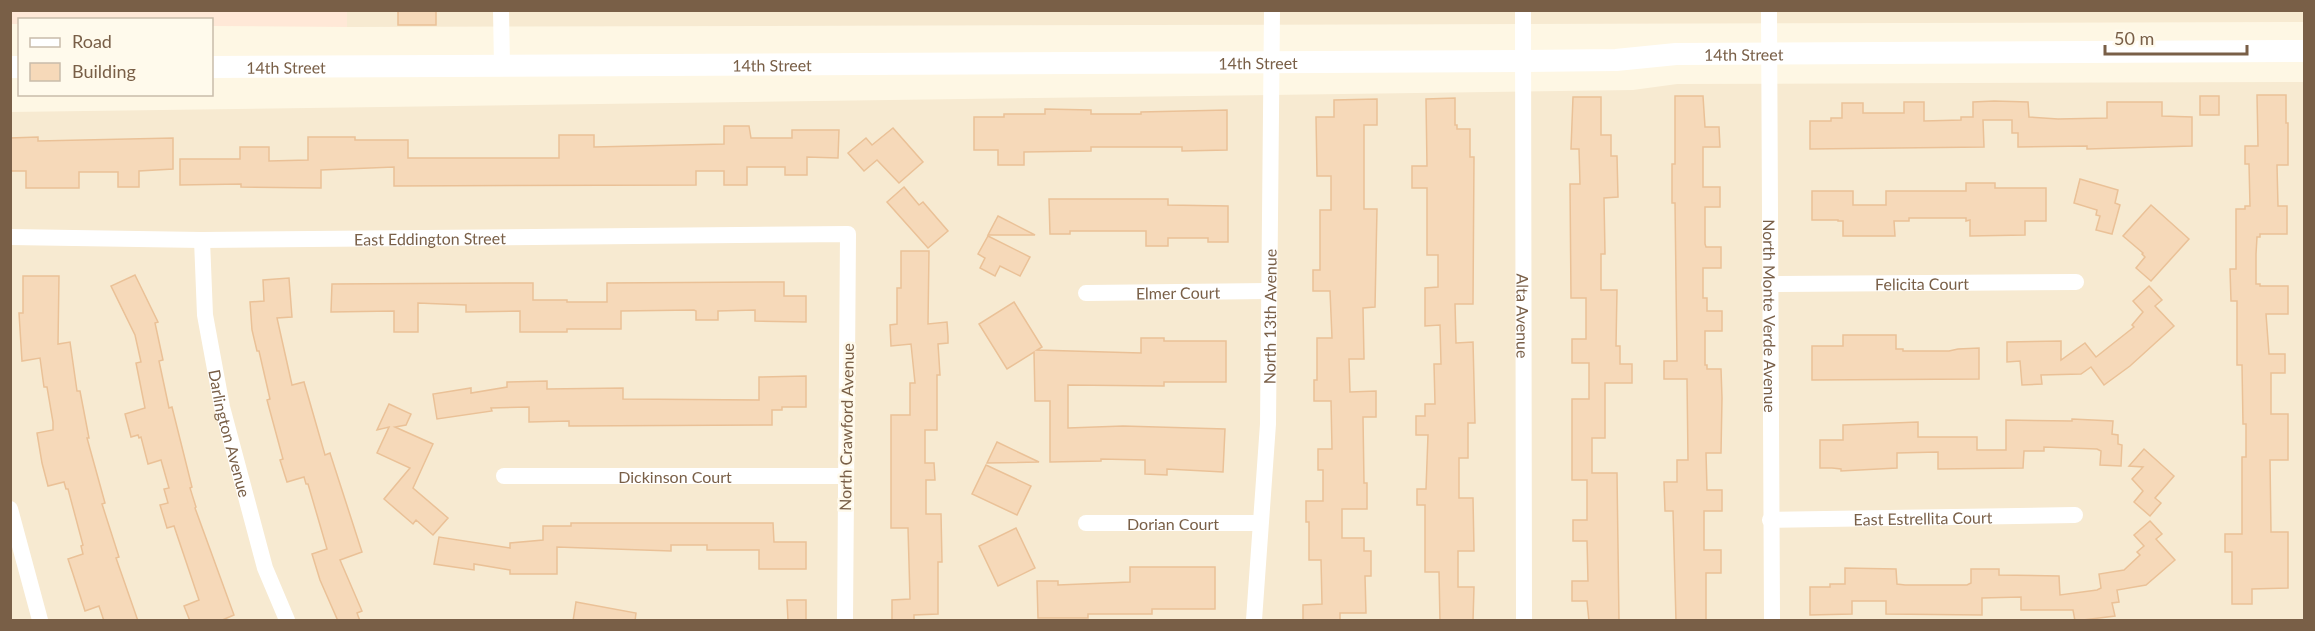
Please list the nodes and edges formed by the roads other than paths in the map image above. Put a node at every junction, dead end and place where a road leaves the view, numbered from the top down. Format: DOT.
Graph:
graph roads {
  1 [pos="501,10"];
  2 [pos="1272,10"];
  3 [pos="1523,10"];
  4 [pos="1769,10"];
  5 [pos="2304,51"];
  6 [pos="1769,54"];
  7 [pos="1523,61"];
  8 [pos="1270,62"];
  9 [pos="501,66"];
  10 [pos="213,67"];
  11 [pos="848,234"];
  12 [pos="10,237"];
  13 [pos="202,240"];
  14 [pos="2076,282"];
  15 [pos="1769,284"];
  16 [pos="1269,291"];
  17 [pos="1086,293"];
  18 [pos="504,476"];
  19 [pos="845,476"];
  20 [pos="10,509"];
  21 [pos="2075,515"];
  22 [pos="1770,520"];
  23 [pos="1086,523"];
  24 [pos="1260,523"];
  25 [pos="40,621"];
  26 [pos="286,621"];
  27 [pos="845,621"];
  28 [pos="1254,621"];
  29 [pos="1524,621"];
  30 [pos="1772,621"];
  1 -- 9 [label="street"];
  2 -- 8 [label="street, North 13th Avenue"];
  3 -- 7 [label="street, Alta Avenue"];
  4 -- 6 [label="street, North Monte Verde Avenue"];
  5 -- 6 [label="street, 14th Street"];
  6 -- 7 [label="street, 14th Street"];
  6 -- 15 [label="street, North Monte Verde Avenue"];
  7 -- 8 [label="street, 14th Street"];
  7 -- 29 [label="street, Alta Avenue"];
  8 -- 9 [label="street, 14th Street"];
  8 -- 16 [label="street, North 13th Avenue"];
  9 -- 10 [label="street, 14th Street"];
  11 -- 13 [label="street, East Eddington Street"];
  11 -- 19 [label="street, North Crawford Avenue"];
  12 -- 13 [label="street, East Eddington Street"];
  13 -- 26 [label="street, Darlington Avenue"];
  14 -- 15 [label="street, Felicita Court"];
  15 -- 22 [label="street, North Monte Verde Avenue"];
  16 -- 17 [label="street, Elmer Court"];
  16 -- 24 [label="street, North 13th Avenue"];
  18 -- 19 [label="street, Dickinson Court"];
  19 -- 27 [label="street, North Crawford Avenue"];
  20 -- 25 [label="street"];
  21 -- 22 [label="street, East Estrellita Court"];
  22 -- 30 [label="street, North Monte Verde Avenue"];
  23 -- 24 [label="street, Dorian Court"];
  24 -- 28 [label="street, North 13th Avenue"];
}
